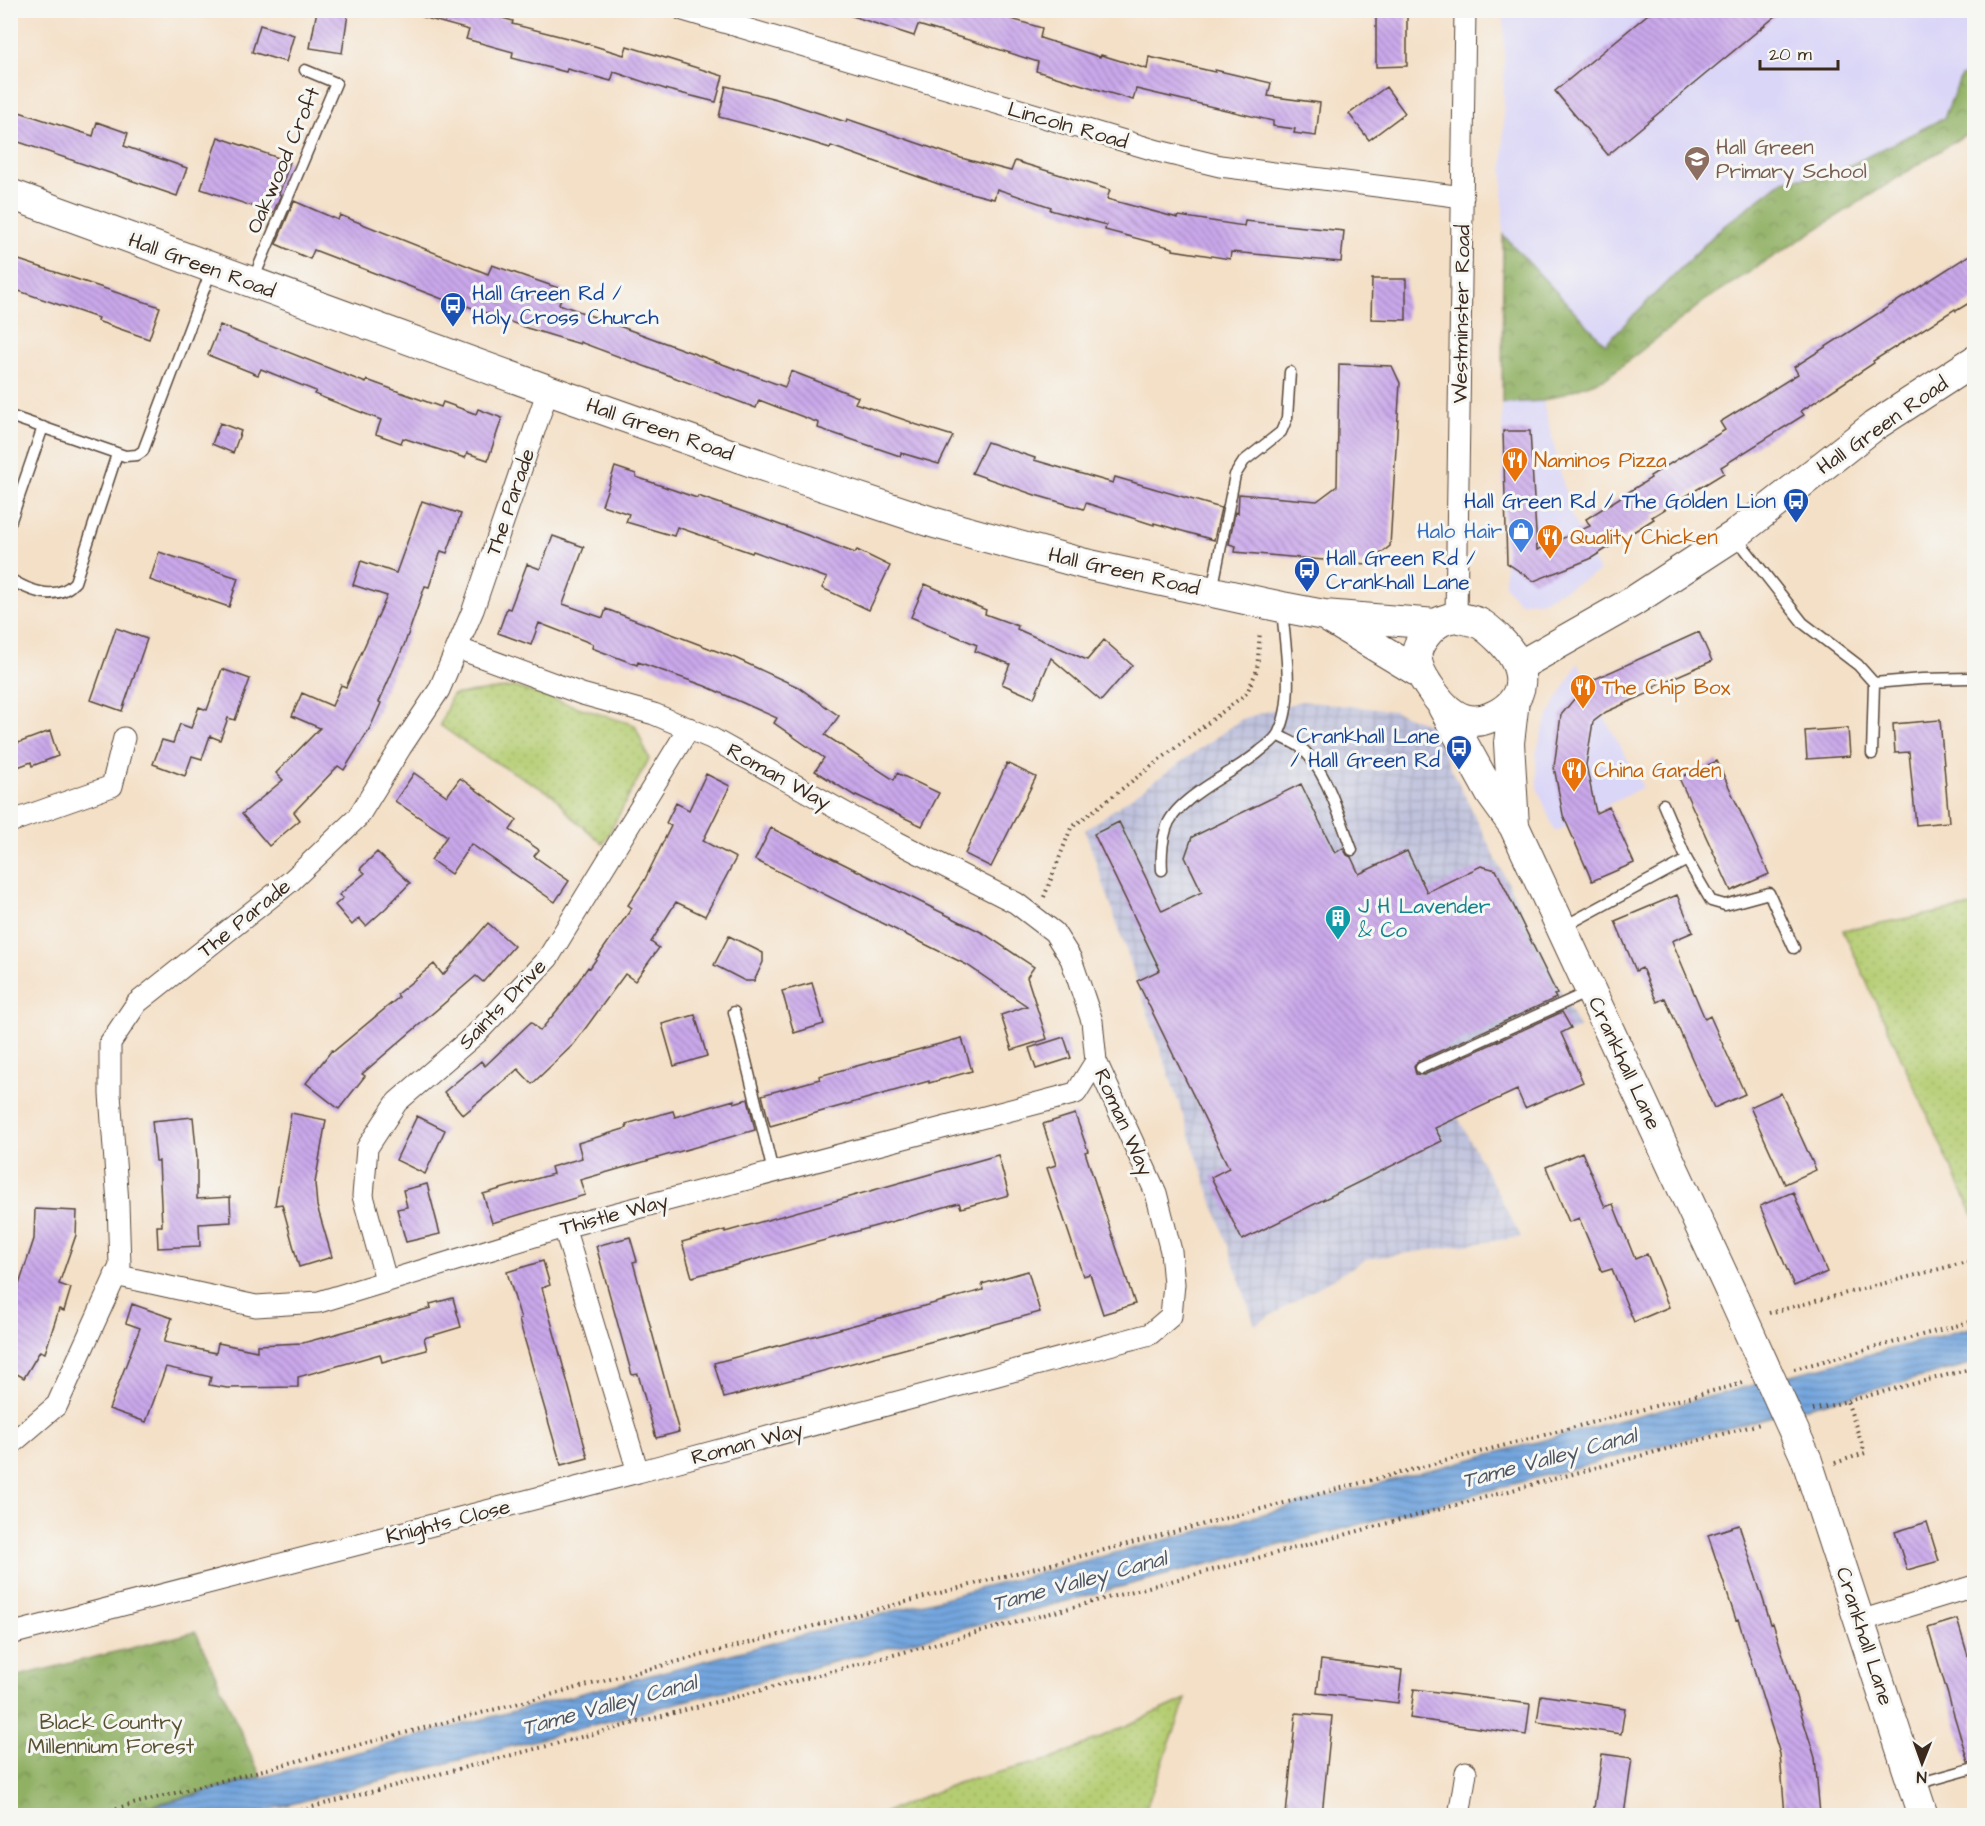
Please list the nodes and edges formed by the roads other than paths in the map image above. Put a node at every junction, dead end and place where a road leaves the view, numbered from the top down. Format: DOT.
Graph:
graph roads {
  1 [pos="682,10"];
  2 [pos="1465,10"];
  3 [pos="305,70"];
  4 [pos="10,194"];
  5 [pos="1463,197"];
  6 [pos="212,268"];
  7 [pos="251,283"];
  8 [pos="1974,361"];
  9 [pos="1290,372"];
  10 [pos="548,390"];
  11 [pos="10,416"];
  12 [pos="43,427"];
  13 [pos="117,454"];
  14 [pos="10,523"];
  15 [pos="1735,535"];
  16 [pos="10,579"];
  17 [pos="1211,592"];
  18 [pos="1282,606"];
  19 [pos="1324,615"];
  20 [pos="1446,620"];
  21 [pos="457,648"];
  22 [pos="1519,666"];
  23 [pos="1420,673"];
  24 [pos="1969,678"];
  25 [pos="1874,683"];
  26 [pos="1514,700"];
  27 [pos="1443,707"];
  28 [pos="689,728"];
  29 [pos="1278,735"];
  30 [pos="124,738"];
  31 [pos="1872,754"];
  32 [pos="1663,804"];
  33 [pos="10,822"];
  34 [pos="1514,826"];
  35 [pos="1352,850"];
  36 [pos="1687,860"];
  37 [pos="1162,870"];
  38 [pos="1562,927"];
  39 [pos="1794,948"];
  40 [pos="1591,991"];
  41 [pos="734,1012"];
  42 [pos="1096,1061"];
  43 [pos="1421,1068"];
  44 [pos="773,1172"];
  45 [pos="564,1227"];
  46 [pos="115,1275"];
  47 [pos="386,1280"];
  48 [pos="10,1445"];
  49 [pos="638,1472"];
  50 [pos="1974,1586"];
  51 [pos="1860,1621"];
  52 [pos="10,1634"];
  53 [pos="1974,1768"];
  54 [pos="1466,1772"];
  55 [pos="1913,1785"];
  56 [pos="1460,1815"];
  57 [pos="1923,1815"];
  1 -- 5 [label="street, Lincoln Road"];
  2 -- 5 [label="street, Westminster Road"];
  3 -- 7 [label="lane, Oakwood Croft"];
  4 -- 6 [label="street, Hall Green Road"];
  5 -- 20 [label="street, Westminster Road"];
  6 -- 7 [label="street, Hall Green Road"];
  6 -- 13 [label="lane"];
  7 -- 10 [label="street, Hall Green Road"];
  8 -- 15 [label="street, Hall Green Road"];
  9 -- 17 [label="lane"];
  10 -- 17 [label="street, Hall Green Road"];
  10 -- 21 [label="street, The Parade"];
  11 -- 12 [label="lane"];
  12 -- 13 [label="lane"];
  12 -- 14 [label="lane"];
  13 -- 16 [label="lane"];
  15 -- 22 [label="street, Hall Green Road"];
  15 -- 25 [label="lane"];
  17 -- 18 [label="street, Hall Green Road"];
  18 -- 19 [label="street, Hall Green Road"];
  18 -- 29 [label="lane"];
  19 -- 20 [label="street, Hall Green Road"];
  19 -- 23 [label="street, Hall Green Road"];
  20 -- 22 [label="street"];
  20 -- 23 [label="street"];
  21 -- 28 [label="street, Roman Way"];
  21 -- 46 [label="street, The Parade"];
  22 -- 26 [label="street"];
  23 -- 27 [label="street"];
  24 -- 25 [label="lane"];
  25 -- 31 [label="lane"];
  26 -- 27 [label="street"];
  26 -- 34 [label="street, Crankhall Lane"];
  27 -- 34 [label="street, Crankhall Lane"];
  28 -- 42 [label="street, Roman Way"];
  28 -- 47 [label="street, Saints Drive"];
  29 -- 35 [label="lane"];
  29 -- 37 [label="lane"];
  30 -- 33 [label="street"];
  32 -- 36 [label="lane"];
  34 -- 38 [label="street, Crankhall Lane"];
  36 -- 38 [label="lane"];
  36 -- 39 [label="lane"];
  38 -- 40 [label="street, Crankhall Lane"];
  40 -- 43 [label="lane"];
  40 -- 51 [label="street, Crankhall Lane, bridge"];
  41 -- 44 [label="lane"];
  42 -- 44 [label="street, Thistle Way"];
  42 -- 49 [label="street, Roman Way"];
  44 -- 45 [label="street, Thistle Way"];
  45 -- 47 [label="street, Thistle Way"];
  45 -- 49 [label="street"];
  46 -- 47 [label="street, Thistle Way"];
  46 -- 48 [label="street, The Parade"];
  49 -- 52 [label="street, Knights Close"];
  50 -- 51 [label="street"];
  51 -- 55 [label="street, Crankhall Lane"];
  53 -- 55 [label="lane"];
  54 -- 56 [label="street"];
  55 -- 57 [label="street, Crankhall Lane"];
}
